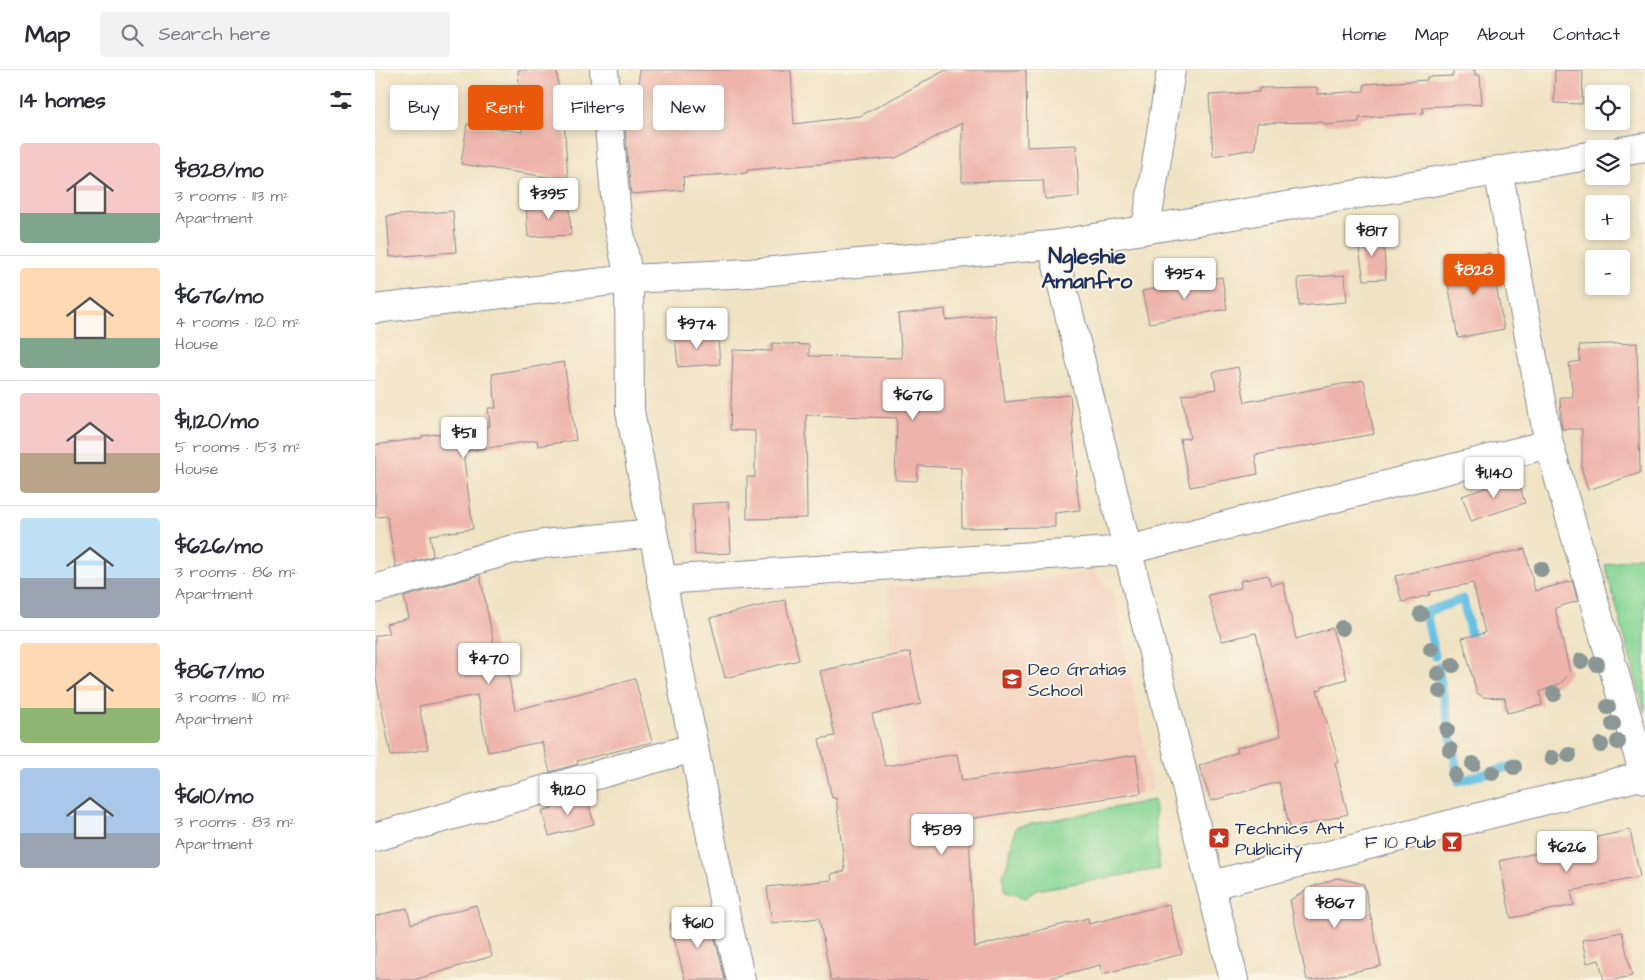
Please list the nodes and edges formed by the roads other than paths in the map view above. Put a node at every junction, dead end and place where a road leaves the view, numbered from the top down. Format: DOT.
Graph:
graph roads {
  1 [pos="604,70"];
  2 [pos="1171,70"];
  3 [pos="1645,148"];
  4 [pos="1630,150"];
  5 [pos="1585,156"];
  6 [pos="1498,170"];
  7 [pos="1146,228"];
  8 [pos="1052,245"];
  9 [pos="629,279"];
  10 [pos="375,309"];
  11 [pos="1549,444"];
  12 [pos="653,533"];
  13 [pos="1128,550"];
  14 [pos="661,580"];
  15 [pos="375,589"];
  16 [pos="693,748"];
  17 [pos="1645,777"];
  18 [pos="375,837"];
  19 [pos="1211,885"];
  20 [pos="741,980"];
  21 [pos="1234,980"];
  1 -- 9 [label="street"];
  2 -- 7 [label="street"];
  3 -- 4 [label="street"];
  5 -- 6 [label="street"];
  6 -- 7 [label="street"];
  6 -- 11 [label="street"];
  7 -- 8 [label="street"];
  8 -- 9 [label="street"];
  8 -- 13 [label="street"];
  9 -- 10 [label="street"];
  9 -- 12 [label="street"];
  11 -- 13 [label="street"];
  11 -- 17 [label="street"];
  12 -- 14 [label="street"];
  12 -- 15 [label="street"];
  13 -- 14 [label="street"];
  13 -- 19 [label="street"];
  14 -- 16 [label="street"];
  16 -- 18 [label="street"];
  16 -- 20 [label="street"];
  17 -- 19 [label="street"];
  19 -- 21 [label="street"];
}
